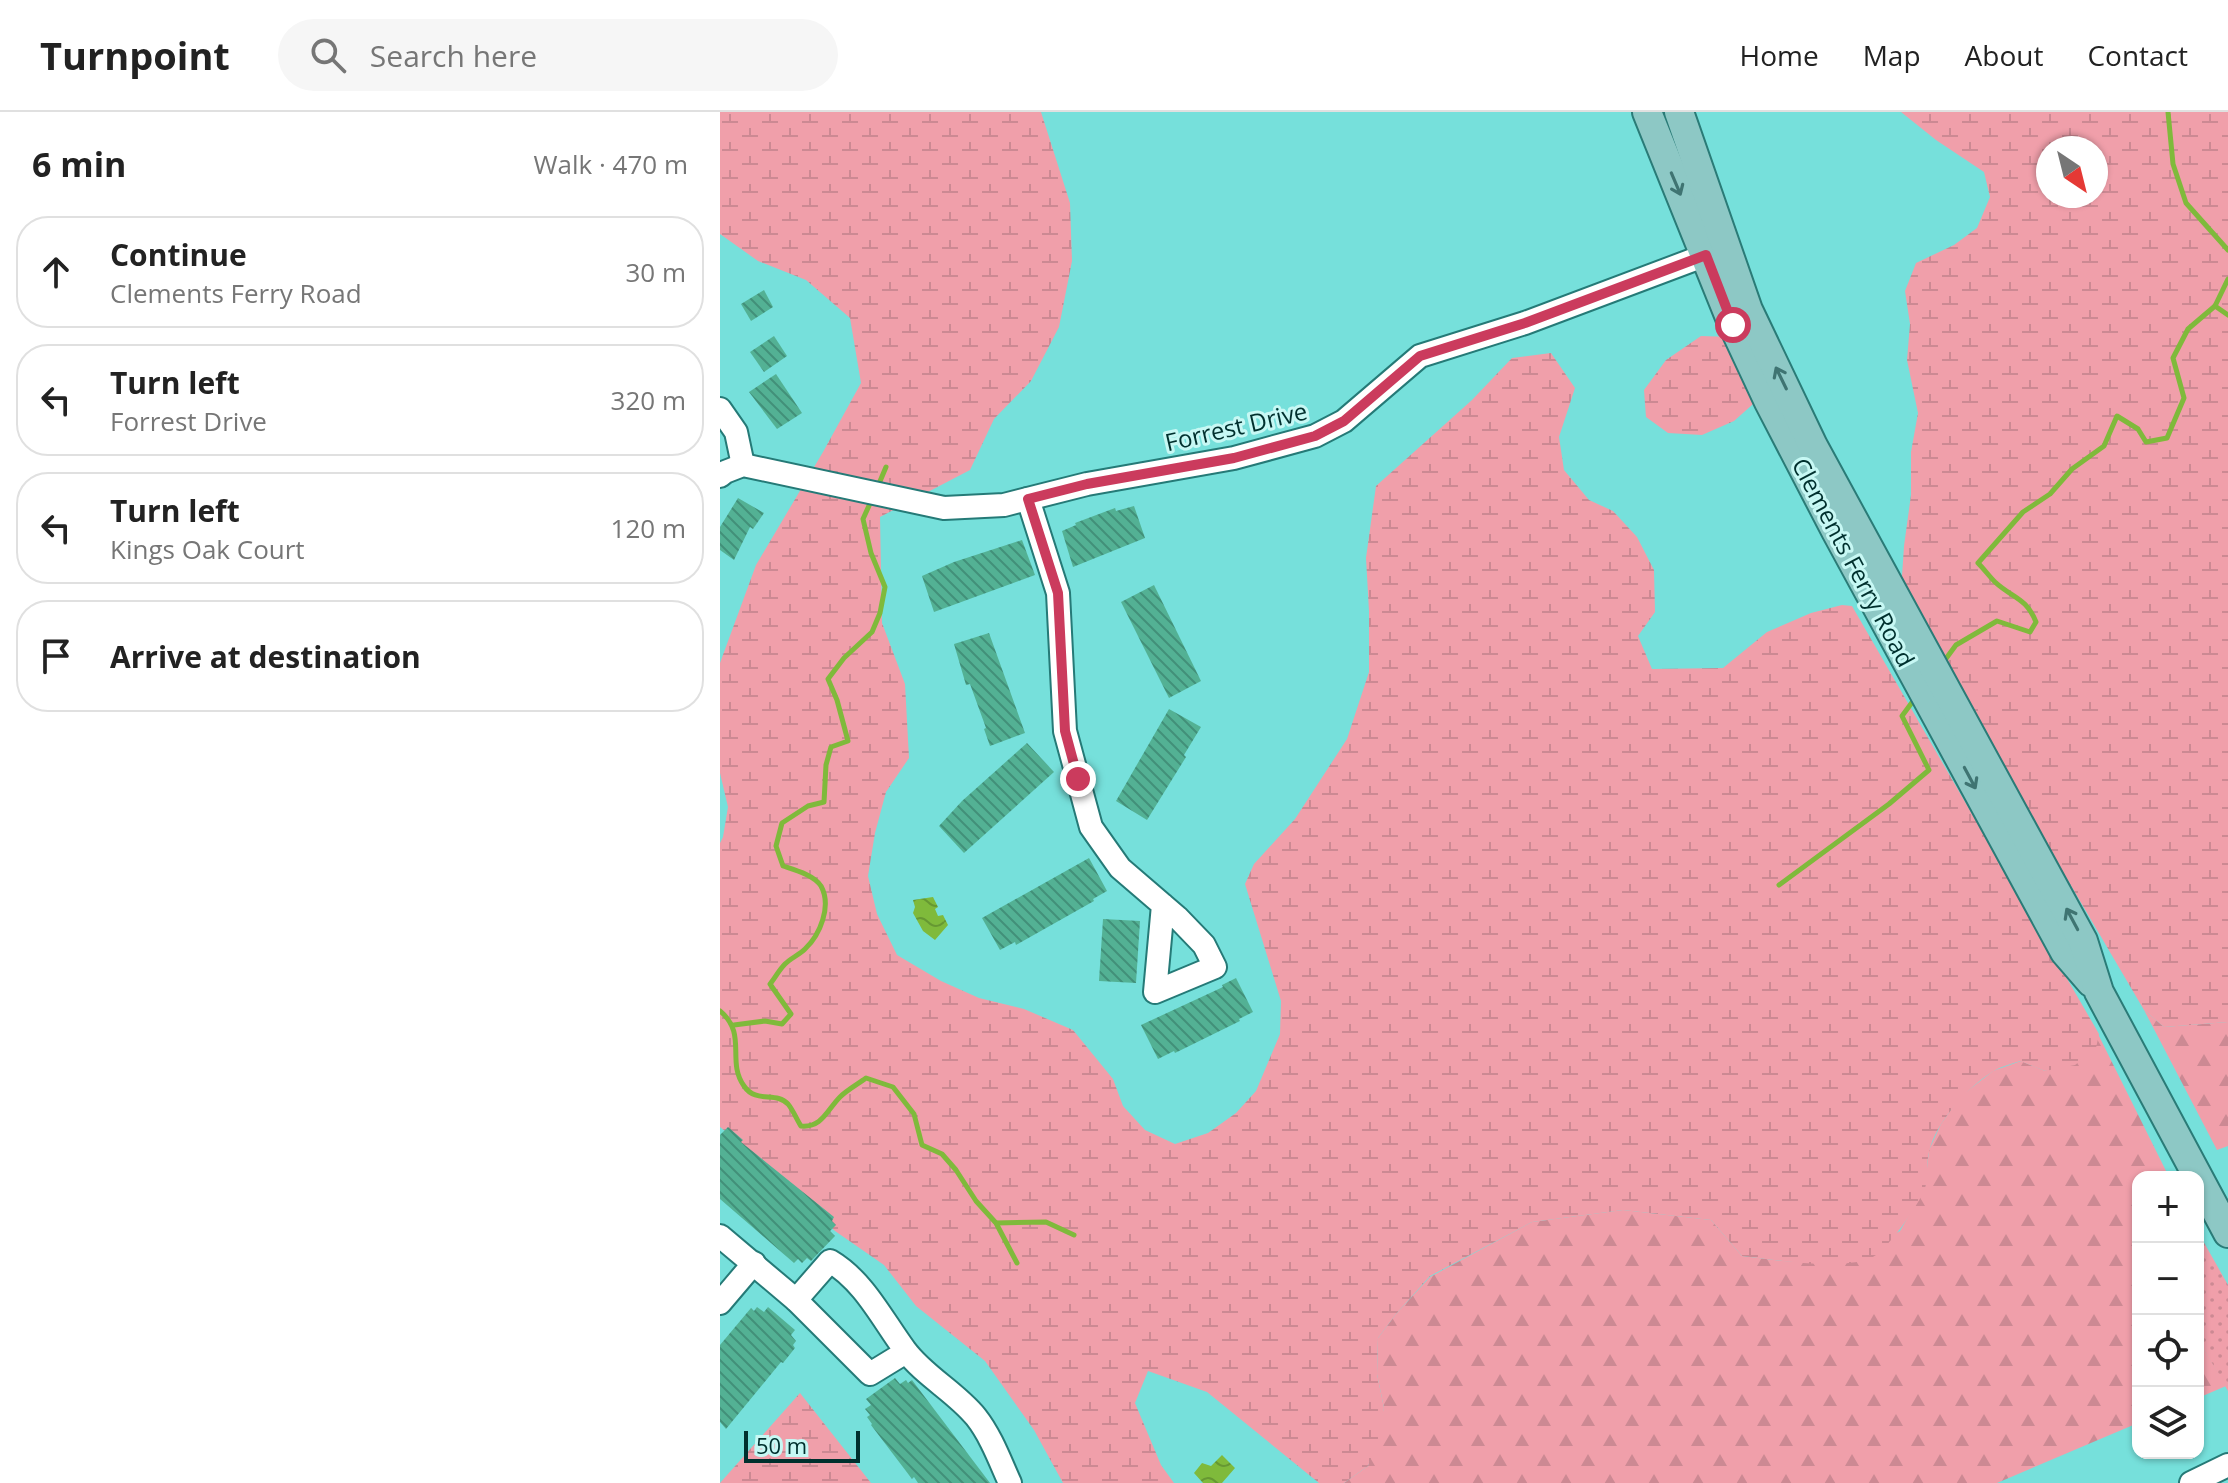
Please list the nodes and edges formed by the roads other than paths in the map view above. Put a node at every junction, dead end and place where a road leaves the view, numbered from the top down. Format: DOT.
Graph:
graph roads {
  1 [pos="1647,112"];
  2 [pos="1679,112"];
  3 [pos="1706,255"];
  4 [pos="720,409"];
  5 [pos="743,465"];
  6 [pos="720,476"];
  7 [pos="1028,499"];
  8 [pos="1912,650"];
  9 [pos="1163,905"];
  10 [pos="2228,1233"];
  11 [pos="720,1236"];
  12 [pos="754,1263"];
  13 [pos="796,1300"];
  14 [pos="720,1303"];
  15 [pos="906,1352"];
  16 [pos="2228,1465"];
  17 [pos="1010,1483"];
  18 [pos="2191,1483"];
  1 -- 3 [label="main road, Clements Ferry Road, one-way"];
  8 -- 2 [label="main road, Clements Ferry Road, one-way"];
  3 -- 7 [label="street, Forrest Drive"];
  3 -- 8 [label="main road, Clements Ferry Road"];
  4 -- 5 [label="street"];
  5 -- 6 [label="street"];
  5 -- 7 [label="street, Forrest Drive"];
  7 -- 9 [label="street"];
  8 -- 10 [label="main road, Clements Ferry Road"];
  11 -- 12 [label="street"];
  12 -- 13 [label="street"];
  12 -- 14 [label="street"];
  13 -- 15 [label="street"];
  13 -- 15 [label="street"];
  15 -- 17 [label="street"];
  16 -- 18 [label="street"];
}
